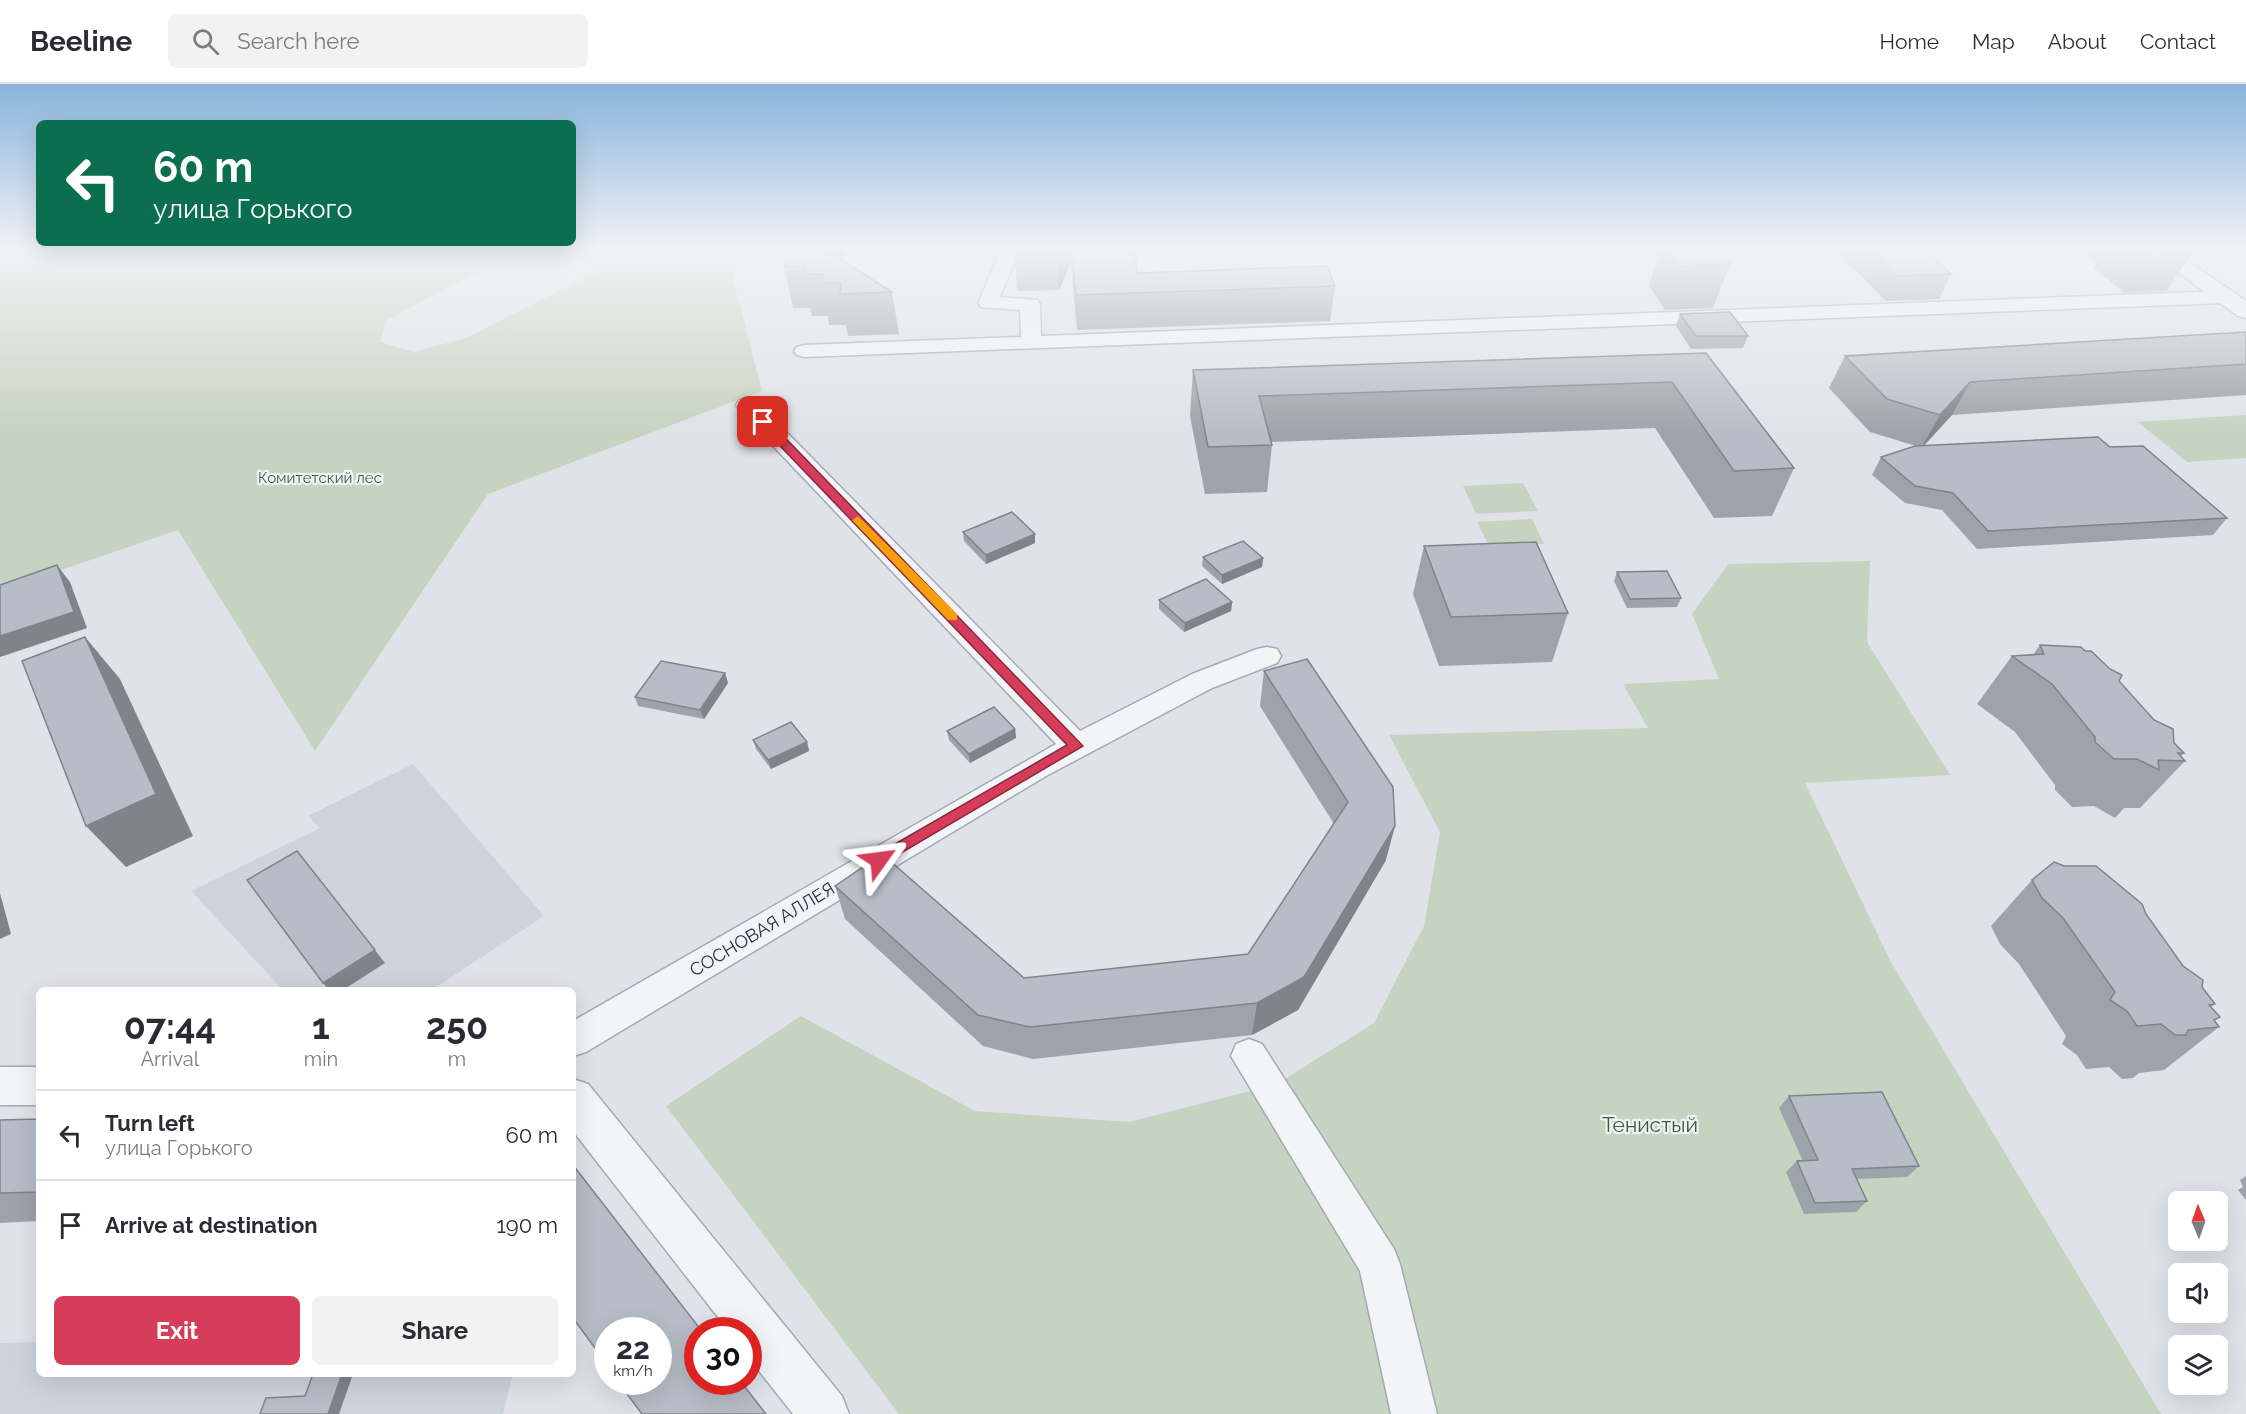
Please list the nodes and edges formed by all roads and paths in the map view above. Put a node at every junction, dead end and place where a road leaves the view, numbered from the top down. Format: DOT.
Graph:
graph roads {
  1 [pos="1030,312"];
  2 [pos="1763,312"];
  3 [pos="1031,341"];
  4 [pos="804,351"];
  5 [pos="747,405"];
  6 [pos="1267,656"];
  7 [pos="1076,746"];
  8 [pos="576,1038"];
  9 [pos="1249,1056"];
  10 [pos="0,1086"];
  11 [pos="36,1086"];
  12 [pos="576,1102"];
  13 [pos="824,1414"];
  14 [pos="1414,1414"];
  1 -- 3 [label="street"];
  2 -- 3 [label="street"];
  3 -- 4 [label="street"];
  5 -- 7 [label="street"];
  6 -- 7 [label="street, СОСНОВАЯ АЛЛЕЯ"];
  7 -- 8 [label="street, СОСНОВАЯ АЛЛЕЯ"];
  9 -- 14 [label="street"];
  10 -- 11 [label="street"];
  12 -- 13 [label="street"];
}
